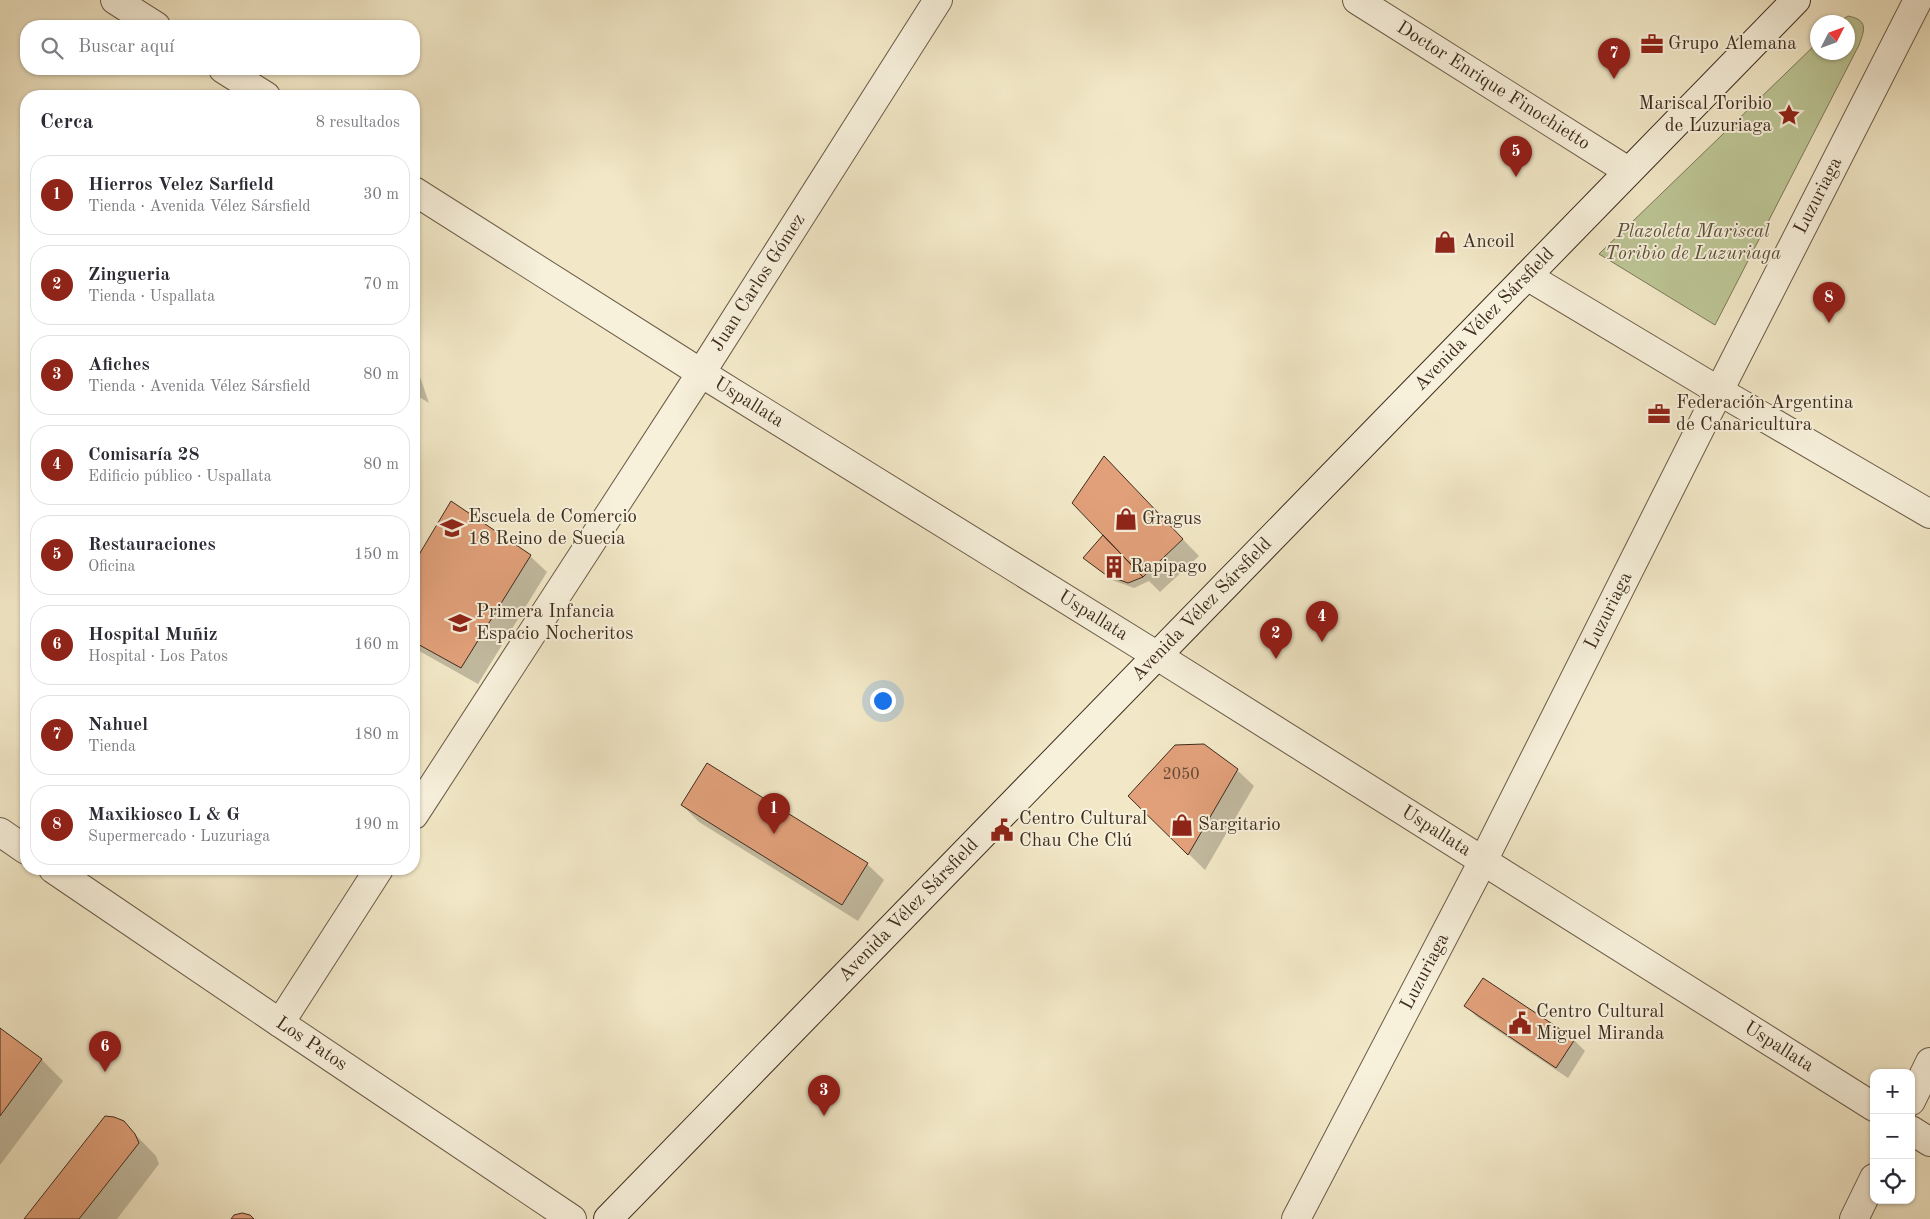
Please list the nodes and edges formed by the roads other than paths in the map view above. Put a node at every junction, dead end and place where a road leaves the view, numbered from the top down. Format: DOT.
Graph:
graph roads {
  1 [pos="115,0"];
  2 [pos="938,0"];
  3 [pos="1358,0"];
  4 [pos="1796,0"];
  5 [pos="1918,0"];
  6 [pos="147,20"];
  7 [pos="233,75"];
  8 [pos="256,90"];
  9 [pos="1628,172"];
  10 [pos="420,194"];
  11 [pos="1527,276"];
  12 [pos="701,373"];
  13 [pos="1718,391"];
  14 [pos="1930,514"];
  15 [pos="1156,655"];
  16 [pos="420,806"];
  17 [pos="0,832"];
  18 [pos="20,846"];
  19 [pos="1483,861"];
  20 [pos="62,875"];
  21 [pos="375,875"];
  22 [pos="280,1023"];
  23 [pos="1930,1062"];
  24 [pos="1915,1093"];
  25 [pos="1870,1104"];
  26 [pos="1915,1133"];
  27 [pos="1930,1142"];
  28 [pos="1870,1186"];
  29 [pos="572,1219"];
  30 [pos="608,1219"];
  31 [pos="1296,1219"];
  32 [pos="1854,1219"];
  1 -- 6 [label="street"];
  2 -- 12 [label="street, Juan Carlos Gómez"];
  3 -- 9 [label="street, Doctor Enrique Finochietto"];
  4 -- 9 [label="street, Avenida Vélez Sársfield"];
  5 -- 13 [label="street, Luzuriaga"];
  7 -- 8 [label="street"];
  9 -- 11 [label="street, Avenida Vélez Sársfield"];
  10 -- 12 [label="street, Uspallata"];
  11 -- 13 [label="street"];
  11 -- 15 [label="street, Avenida Vélez Sársfield"];
  12 -- 15 [label="street, Uspallata"];
  12 -- 16 [label="street, Juan Carlos Gómez"];
  13 -- 14 [label="street"];
  13 -- 19 [label="street, Luzuriaga"];
  15 -- 19 [label="street, Uspallata"];
  15 -- 30 [label="street, Avenida Vélez Sársfield"];
  17 -- 18 [label="street"];
  19 -- 25 [label="street, Uspallata"];
  19 -- 31 [label="street, Luzuriaga"];
  20 -- 22 [label="street, Los Patos"];
  21 -- 22 [label="street"];
  22 -- 29 [label="street, Los Patos"];
  23 -- 24 [label="street"];
  26 -- 27 [label="street"];
  28 -- 32 [label="street"];
}
